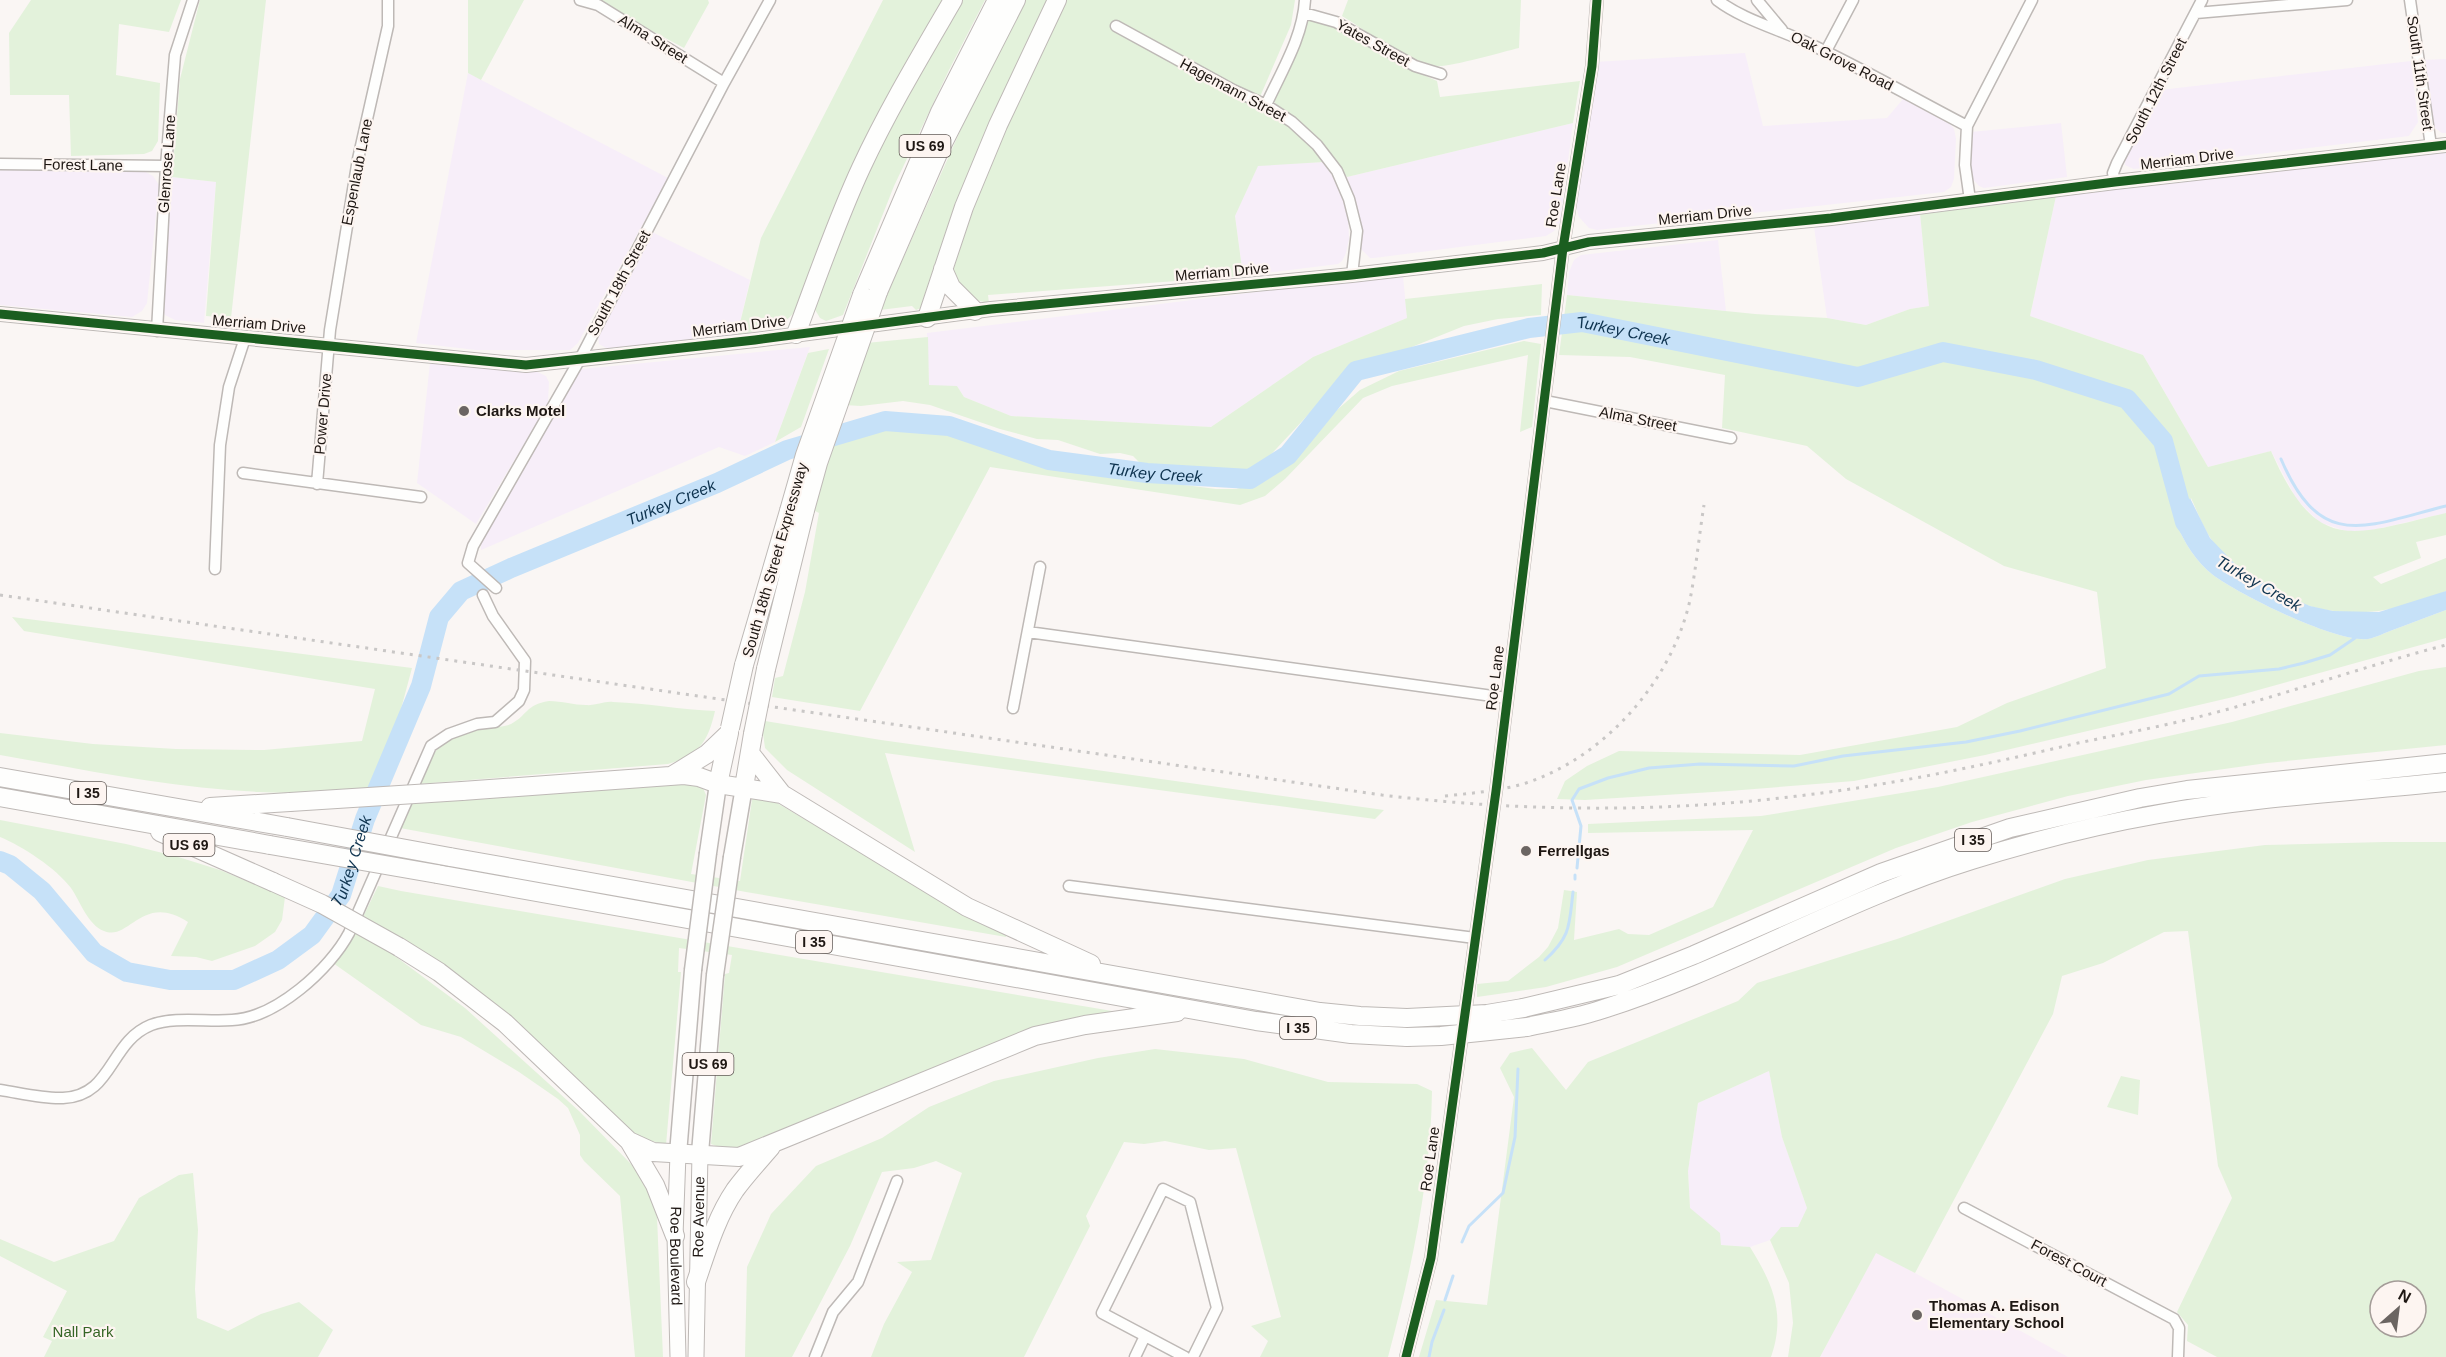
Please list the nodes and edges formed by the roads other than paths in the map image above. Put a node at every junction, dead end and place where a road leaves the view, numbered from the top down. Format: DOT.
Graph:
graph roads {
  1 [pos="193,0"];
  2 [pos="388,0"];
  3 [pos="580,0"];
  4 [pos="770,0"];
  5 [pos="953,0"];
  6 [pos="997,0"];
  7 [pos="1016,0"];
  8 [pos="1057,0"];
  9 [pos="1305,0"];
  10 [pos="1597,0"];
  11 [pos="1717,0"];
  12 [pos="1757,0"];
  13 [pos="1853,0"];
  14 [pos="2032,0"];
  15 [pos="2202,0"];
  16 [pos="2347,0"];
  17 [pos="2410,0"];
  18 [pos="1304,13"];
  19 [pos="2196,13"];
  20 [pos="1116,26"];
  21 [pos="1783,31"];
  22 [pos="1826,51"];
  23 [pos="1442,74"];
  24 [pos="724,83"];
  25 [pos="1266,105"];
  26 [pos="1967,126"];
  27 [pos="2446,145"];
  28 [pos="2431,146"];
  29 [pos="0,164"];
  30 [pos="166,166"];
  31 [pos="2115,182"];
  32 [pos="1970,200"];
  33 [pos="1563,248"];
  34 [pos="943,269"];
  35 [pos="1353,274"];
  36 [pos="870,294"];
  37 [pos="975,311"];
  38 [pos="0,314"];
  39 [pos="927,318"];
  40 [pos="157,331"];
  41 [pos="796,334"];
  42 [pos="245,338"];
  43 [pos="328,345"];
  44 [pos="580,359"];
  45 [pos="1545,401"];
  46 [pos="1731,438"];
  47 [pos="243,473"];
  48 [pos="317,484"];
  49 [pos="421,497"];
  50 [pos="797,511"];
  51 [pos="1040,567"];
  52 [pos="215,568"];
  53 [pos="496,588"];
  54 [pos="483,595"];
  55 [pos="1028,632"];
  56 [pos="1507,698"];
  57 [pos="1013,708"];
  58 [pos="729,730"];
  59 [pos="750,753"];
  60 [pos="2446,763"];
  61 [pos="673,775"];
  62 [pos="0,777"];
  63 [pos="2446,782"];
  64 [pos="718,784"];
  65 [pos="744,787"];
  66 [pos="782,794"];
  67 [pos="0,797"];
  68 [pos="176,808"];
  69 [pos="134,821"];
  70 [pos="1069,886"];
  71 [pos="1475,938"];
  72 [pos="1118,976"];
  73 [pos="1190,1010"];
  74 [pos="0,1090"];
  75 [pos="629,1141"];
  76 [pos="774,1143"];
  77 [pos="678,1154"];
  78 [pos="700,1154"];
  79 [pos="897,1181"];
  80 [pos="1964,1208"];
  81 [pos="675,1236"];
  82 [pos="696,1282"];
  83 [pos="1145,1336"];
  84 [pos="678,1357"];
  85 [pos="696,1357"];
  86 [pos="814,1357"];
  87 [pos="1135,1357"];
  88 [pos="1185,1357"];
  89 [pos="1193,1357"];
  90 [pos="1406,1357"];
  91 [pos="2178,1357"];
  1 -- 30 [label="street, Glenrose Lane"];
  2 -- 43 [label="street, Espenlaub Lane"];
  3 -- 24 [label="street, Alma Street"];
  4 -- 24 [label="street, South 18th Street"];
  5 -- 41 [label="highway"];
  6 -- 36 [label="highway, South 18th Street Expressway / US 69"];
  7 -- 36 [label="highway, South 18th Street Expressway / US 69"];
  8 -- 34 [label="highway"];
  9 -- 18 [label="street"];
  10 -- 33 [label="street, Roe Lane"];
  11 -- 21 [label="street, Oak Grove Road"];
  12 -- 21 [label="street"];
  13 -- 22 [label="street"];
  14 -- 26 [label="street"];
  15 -- 19 [label="street, South 12th Street"];
  16 -- 19 [label="street"];
  17 -- 28 [label="street, South 11th Street"];
  18 -- 23 [label="street, Yates Street"];
  18 -- 25 [label="street"];
  19 -- 31 [label="street, South 12th Street"];
  20 -- 25 [label="street, Hagemann Street"];
  21 -- 22 [label="street, Oak Grove Road"];
  22 -- 26 [label="street, Oak Grove Road"];
  24 -- 44 [label="street, South 18th Street"];
  25 -- 35 [label="street, Hagemann Street"];
  26 -- 32 [label="street"];
  27 -- 28 [label="main road, Merriam Drive"];
  28 -- 31 [label="main road, Merriam Drive"];
  29 -- 30 [label="street, Forest Lane"];
  30 -- 40 [label="street, Glenrose Lane"];
  31 -- 32 [label="main road, Merriam Drive"];
  32 -- 33 [label="main road, Merriam Drive"];
  33 -- 35 [label="main road, Merriam Drive"];
  33 -- 45 [label="street, Roe Lane"];
  34 -- 37 [label="highway"];
  34 -- 39 [label="highway"];
  35 -- 37 [label="main road, Merriam Drive"];
  36 -- 50 [label="highway, South 18th Street Expressway / US 69, bridge"];
  37 -- 39 [label="main road, Merriam Drive"];
  38 -- 40 [label="main road, Merriam Drive"];
  39 -- 41 [label="main road, Merriam Drive"];
  40 -- 42 [label="main road, Merriam Drive"];
  41 -- 44 [label="main road, Merriam Drive"];
  42 -- 43 [label="main road, Merriam Drive"];
  42 -- 52 [label="street"];
  43 -- 44 [label="main road, Merriam Drive"];
  43 -- 48 [label="street, Power Drive"];
  44 -- 53 [label="street, South 18th Street"];
  45 -- 46 [label="street, Alma Street"];
  45 -- 56 [label="street, Roe Lane"];
  47 -- 48 [label="street"];
  48 -- 49 [label="street"];
  50 -- 58 [label="highway, South 18th Street Expressway / US 69, bridge"];
  50 -- 59 [label="highway, South 18th Street Expressway / US 69, bridge"];
  51 -- 55 [label="street"];
  54 -- 74 [label="street"];
  55 -- 56 [label="street"];
  55 -- 57 [label="street"];
  56 -- 71 [label="street, Roe Lane"];
  58 -- 61 [label="highway"];
  58 -- 64 [label="highway, South 18th Street Expressway"];
  59 -- 65 [label="highway, South 18th Street Expressway / US 69"];
  59 -- 66 [label="highway"];
  60 -- 72 [label="highway, I 35, bridge"];
  61 -- 64 [label="highway"];
  61 -- 68 [label="highway, bridge"];
  62 -- 68 [label="highway, I 35"];
  63 -- 73 [label="highway, I 35, bridge"];
  64 -- 65 [label="highway"];
  64 -- 77 [label="highway, South 18th Street Expressway, bridge"];
  65 -- 66 [label="highway"];
  65 -- 78 [label="highway, South 18th Street Expressway / US 69, bridge"];
  66 -- 72 [label="highway"];
  67 -- 69 [label="highway, I 35"];
  68 -- 72 [label="highway, I 35, bridge"];
  69 -- 73 [label="highway, I 35, bridge"];
  69 -- 75 [label="highway, US 69, bridge"];
  70 -- 71 [label="street"];
  71 -- 90 [label="street, Roe Lane"];
  73 -- 76 [label="highway"];
  75 -- 77 [label="highway, US 69"];
  75 -- 81 [label="highway"];
  76 -- 78 [label="highway"];
  76 -- 82 [label="highway"];
  77 -- 78 [label="highway, US 69"];
  77 -- 81 [label="main road, Roe Boulevard"];
  78 -- 82 [label="main road, Roe Avenue"];
  79 -- 86 [label="street"];
  80 -- 91 [label="street, Forest Court"];
  81 -- 84 [label="main road, Roe Boulevard"];
  82 -- 85 [label="main road, Roe Boulevard"];
  83 -- 87 [label="street"];
  83 -- 88 [label="street"];
  83 -- 89 [label="street"];
}
